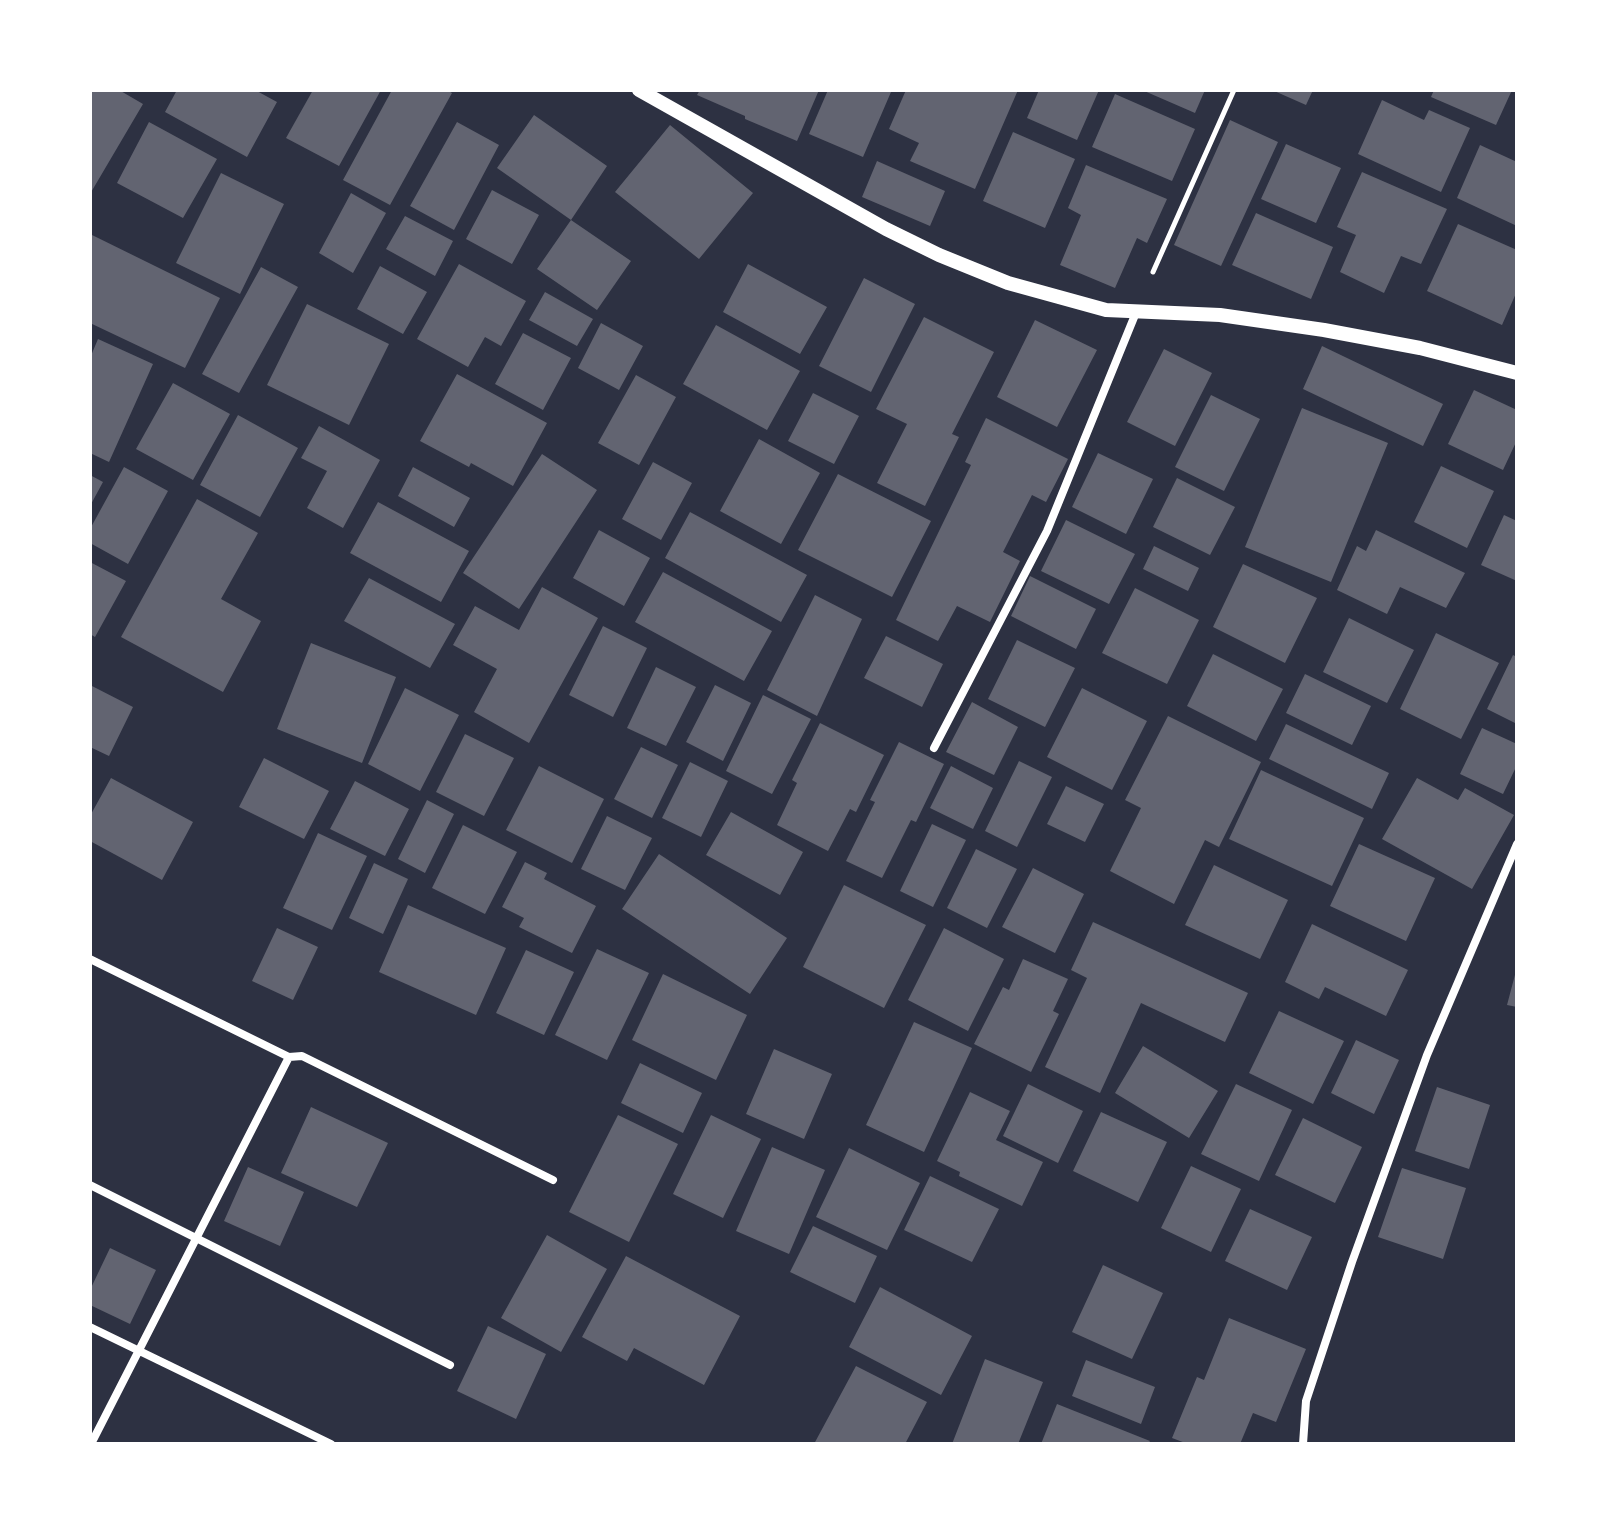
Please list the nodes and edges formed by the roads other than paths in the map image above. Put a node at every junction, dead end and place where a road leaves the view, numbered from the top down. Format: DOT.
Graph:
graph roads {
  1 [pos="639,90"];
  2 [pos="1137,309"];
  3 [pos="1517,373"];
  4 [pos="934,748"];
  5 [pos="1517,844"];
  6 [pos="90,959"];
  7 [pos="289,1057"];
  8 [pos="553,1180"];
  9 [pos="90,1185"];
  10 [pos="198,1236"];
  11 [pos="90,1327"];
  12 [pos="139,1350"];
  13 [pos="450,1365"];
  14 [pos="91,1444"];
  15 [pos="331,1444"];
  16 [pos="1303,1444"];
  1 -- 2 [label="street"];
  2 -- 3 [label="street"];
  2 -- 4 [label="street"];
  5 -- 16 [label="street"];
  6 -- 7 [label="street"];
  7 -- 8 [label="street"];
  7 -- 10 [label="street"];
  9 -- 10 [label="street"];
  10 -- 12 [label="street"];
  10 -- 13 [label="street"];
  11 -- 12 [label="street"];
  12 -- 14 [label="street"];
  12 -- 15 [label="street"];
}
